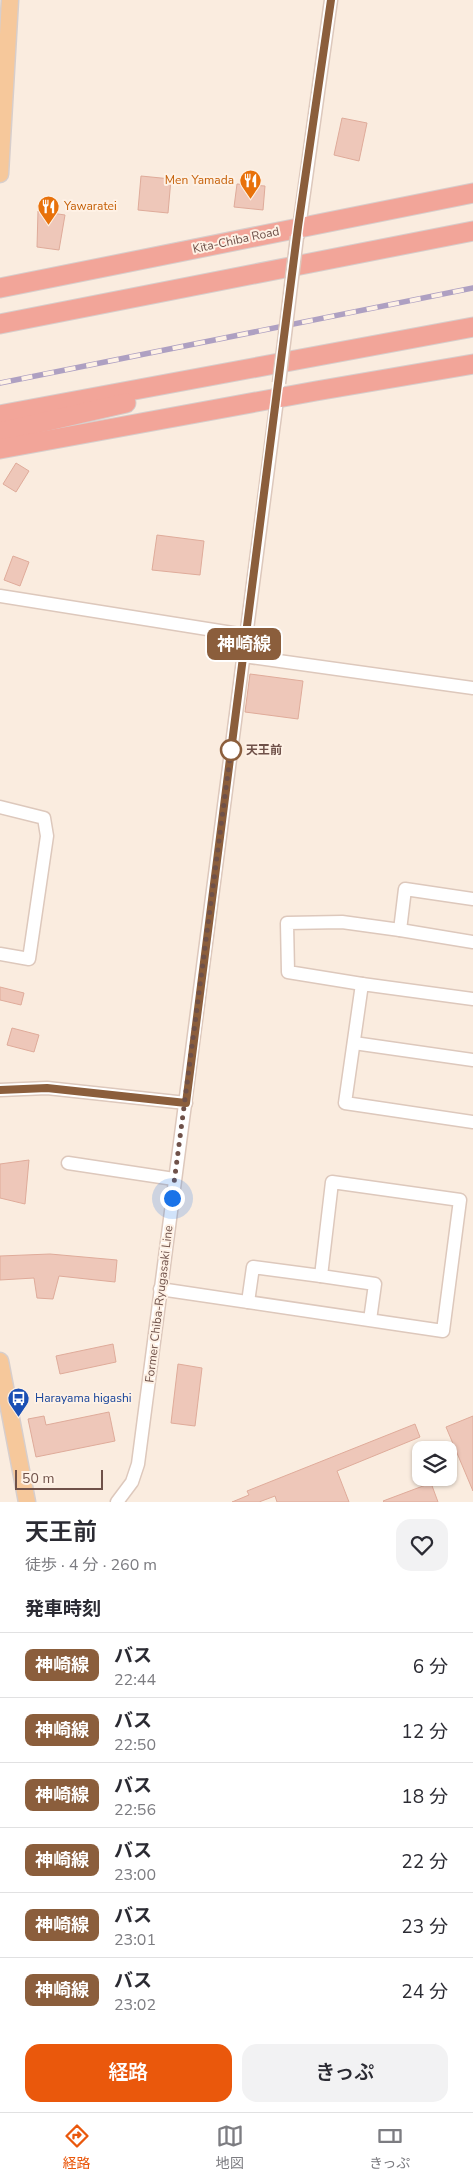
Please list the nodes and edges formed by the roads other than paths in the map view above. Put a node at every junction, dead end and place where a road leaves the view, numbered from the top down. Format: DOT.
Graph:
graph roads {
  1 [pos="10,0"];
  2 [pos="331,0"];
  3 [pos="0,174"];
  4 [pos="473,192"];
  5 [pos="473,231"];
  6 [pos="298,232"];
  7 [pos="195,286"];
  8 [pos="0,288"];
  9 [pos="0,313"];
  10 [pos="0,324"];
  11 [pos="473,327"];
  12 [pos="473,364"];
  13 [pos="225,372"];
  14 [pos="278,390"];
  15 [pos="0,415"];
  16 [pos="0,432"];
  17 [pos="0,449"];
  18 [pos="0,596"];
  19 [pos="245,635"];
  20 [pos="243,656"];
  21 [pos="473,688"];
  22 [pos="0,807"];
  23 [pos="473,899"];
  24 [pos="400,930"];
  25 [pos="473,942"];
  26 [pos="0,954"];
  27 [pos="362,984"];
  28 [pos="473,999"];
  29 [pos="354,1043"];
  30 [pos="473,1060"];
  31 [pos="0,1090"];
  32 [pos="186,1103"];
  33 [pos="473,1122"];
  34 [pos="68,1163"];
  35 [pos="174,1179"];
  36 [pos="321,1276"];
  37 [pos="160,1289"];
  38 [pos="248,1302"];
  39 [pos="370,1320"];
  40 [pos="0,1361"];
  41 [pos="3,1390"];
  42 [pos="27,1502"];
  43 [pos="117,1502"];
  1 -- 3 [label="main road"];
  2 -- 6 [label="street, Former Chiba-Ryugasaki Line"];
  4 -- 6 [label="highway, Kita-Chiba Road"];
  5 -- 7 [label="highway"];
  6 -- 8 [label="highway, Kita-Chiba Road"];
  6 -- 14 [label="street, Former Chiba-Ryugasaki Line, bridge"];
  7 -- 9 [label="highway"];
  7 -- 10 [label="highway"];
  11 -- 13 [label="highway"];
  12 -- 14 [label="highway"];
  13 -- 15 [label="highway"];
  13 -- 16 [label="highway"];
  14 -- 17 [label="highway"];
  14 -- 19 [label="street, Former Chiba-Ryugasaki Line"];
  18 -- 19 [label="street"];
  19 -- 20 [label="street, Former Chiba-Ryugasaki Line"];
  20 -- 21 [label="street"];
  20 -- 32 [label="street, Former Chiba-Ryugasaki Line"];
  22 -- 26 [label="street"];
  23 -- 24 [label="street"];
  24 -- 25 [label="street"];
  24 -- 27 [label="street"];
  27 -- 28 [label="street"];
  27 -- 29 [label="street"];
  29 -- 30 [label="street"];
  29 -- 33 [label="street"];
  31 -- 32 [label="street"];
  32 -- 35 [label="street, Former Chiba-Ryugasaki Line"];
  34 -- 35 [label="street"];
  35 -- 37 [label="street, Former Chiba-Ryugasaki Line"];
  36 -- 38 [label="street"];
  36 -- 39 [label="street"];
  36 -- 39 [label="street"];
  37 -- 38 [label="street"];
  37 -- 43 [label="street, Former Chiba-Ryugasaki Line"];
  38 -- 39 [label="street"];
  40 -- 41 [label="main road"];
  41 -- 42 [label="main road"];
}
